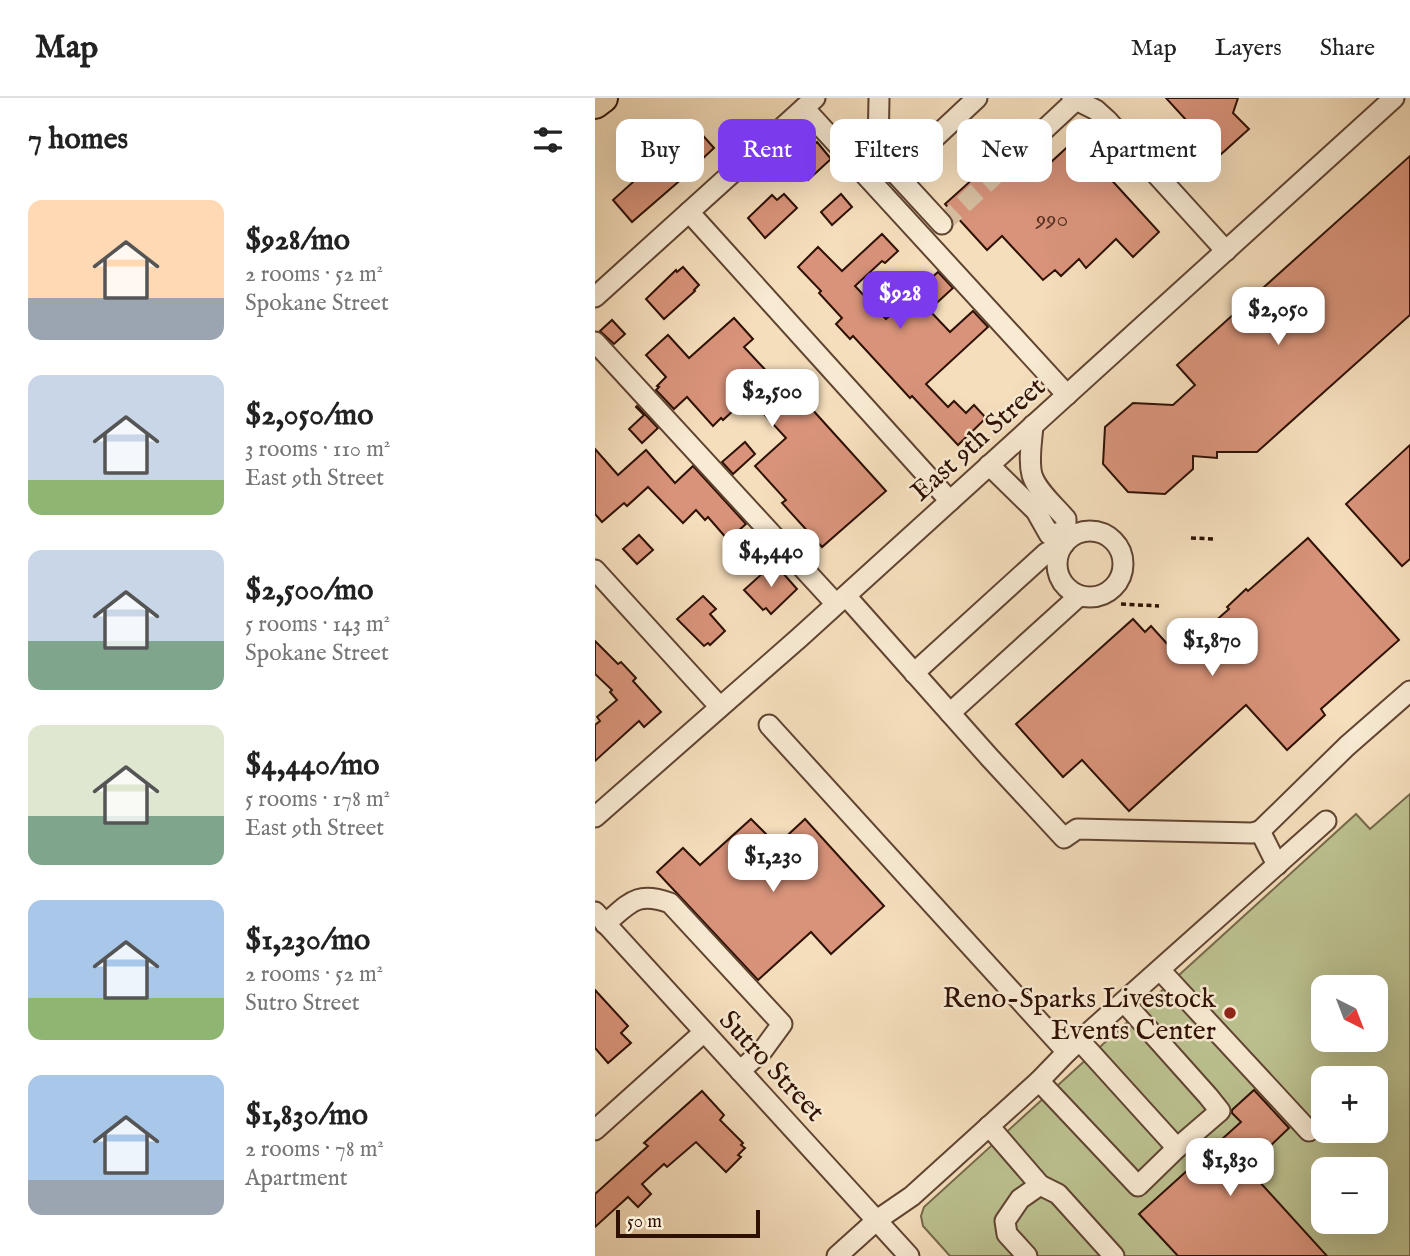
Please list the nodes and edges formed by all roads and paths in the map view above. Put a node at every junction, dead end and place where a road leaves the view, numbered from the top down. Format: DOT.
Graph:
graph roads {
  1 [pos="603,98"];
  2 [pos="880,98"];
  3 [pos="977,98"];
  4 [pos="1394,98"];
  5 [pos="1074,99"];
  6 [pos="809,103"];
  7 [pos="595,104"];
  8 [pos="879,119"];
  9 [pos="1052,121"];
  10 [pos="943,130"];
  11 [pos="904,182"];
  12 [pos="689,212"];
  13 [pos="942,223"];
  14 [pos="1226,251"];
  15 [pos="595,297"];
  16 [pos="595,342"];
  17 [pos="1067,395"];
  18 [pos="1033,425"];
  19 [pos="989,465"];
  20 [pos="950,501"];
  21 [pos="1067,538"];
  22 [pos="1191,538"];
  23 [pos="1215,539"];
  24 [pos="595,570"];
  25 [pos="1079,596"];
  26 [pos="841,600"];
  27 [pos="1121,604"];
  28 [pos="1159,606"];
  29 [pos="914,673"];
  30 [pos="1410,691"];
  31 [pos="720,707"];
  32 [pos="950,713"];
  33 [pos="769,725"];
  34 [pos="595,817"];
  35 [pos="1326,821"];
  36 [pos="1260,831"];
  37 [pos="1277,865"];
  38 [pos="600,918"];
  39 [pos="1160,970"];
  40 [pos="1123,1002"];
  41 [pos="704,1032"];
  42 [pos="1073,1046"];
  43 [pos="740,1071"];
  44 [pos="1039,1081"];
  45 [pos="989,1126"];
  46 [pos="595,1130"];
  47 [pos="1308,1131"];
  48 [pos="1177,1148"];
  49 [pos="1040,1185"];
  50 [pos="877,1220"];
  51 [pos="837,1256"];
  52 [pos="909,1256"];
  53 [pos="1027,1256"];
  54 [pos="1114,1256"];
  1 -- 7 [label="highway"];
  2 -- 8 [label="street"];
  3 -- 10 [label="street"];
  4 -- 14 [label="street, East 9th Street"];
  5 -- 9 [label="street"];
  5 -- 14 [label="street"];
  6 -- 12 [label="street"];
  6 -- 17 [label="street"];
  11 -- 13 [label="street"];
  12 -- 15 [label="street"];
  12 -- 20 [label="street"];
  14 -- 17 [label="street, East 9th Street"];
  16 -- 26 [label="street"];
  17 -- 18 [label="street, East 9th Street"];
  18 -- 19 [label="street, East 9th Street"];
  18 -- 21 [label="street"];
  19 -- 20 [label="street, East 9th Street"];
  19 -- 21 [label="street"];
  20 -- 26 [label="street, East 9th Street"];
  21 -- 25 [label="street"];
  21 -- 25 [label="street"];
  21 -- 29 [label="street"];
  22 -- 23 [label="path"];
  24 -- 31 [label="street"];
  25 -- 32 [label="street"];
  26 -- 29 [label="street"];
  26 -- 31 [label="street, East 9th Street"];
  27 -- 28 [label="path"];
  29 -- 32 [label="street"];
  30 -- 36 [label="street"];
  31 -- 34 [label="street, East 9th Street"];
  32 -- 36 [label="street"];
  33 -- 42 [label="street"];
  35 -- 37 [label="street"];
  36 -- 37 [label="street"];
  37 -- 39 [label="street"];
  38 -- 41 [label="street, Sutro Street"];
  38 -- 43 [label="street"];
  39 -- 40 [label="street"];
  39 -- 47 [label="street"];
  40 -- 42 [label="street"];
  40 -- 48 [label="street"];
  41 -- 43 [label="street, Sutro Street"];
  41 -- 46 [label="street"];
  42 -- 44 [label="street"];
  42 -- 48 [label="street"];
  43 -- 50 [label="street, Sutro Street"];
  44 -- 45 [label="street"];
  44 -- 48 [label="street"];
  45 -- 49 [label="street"];
  45 -- 50 [label="street"];
  49 -- 53 [label="street"];
  49 -- 54 [label="street"];
  50 -- 51 [label="street"];
  50 -- 52 [label="street, Sutro Street"];
}
